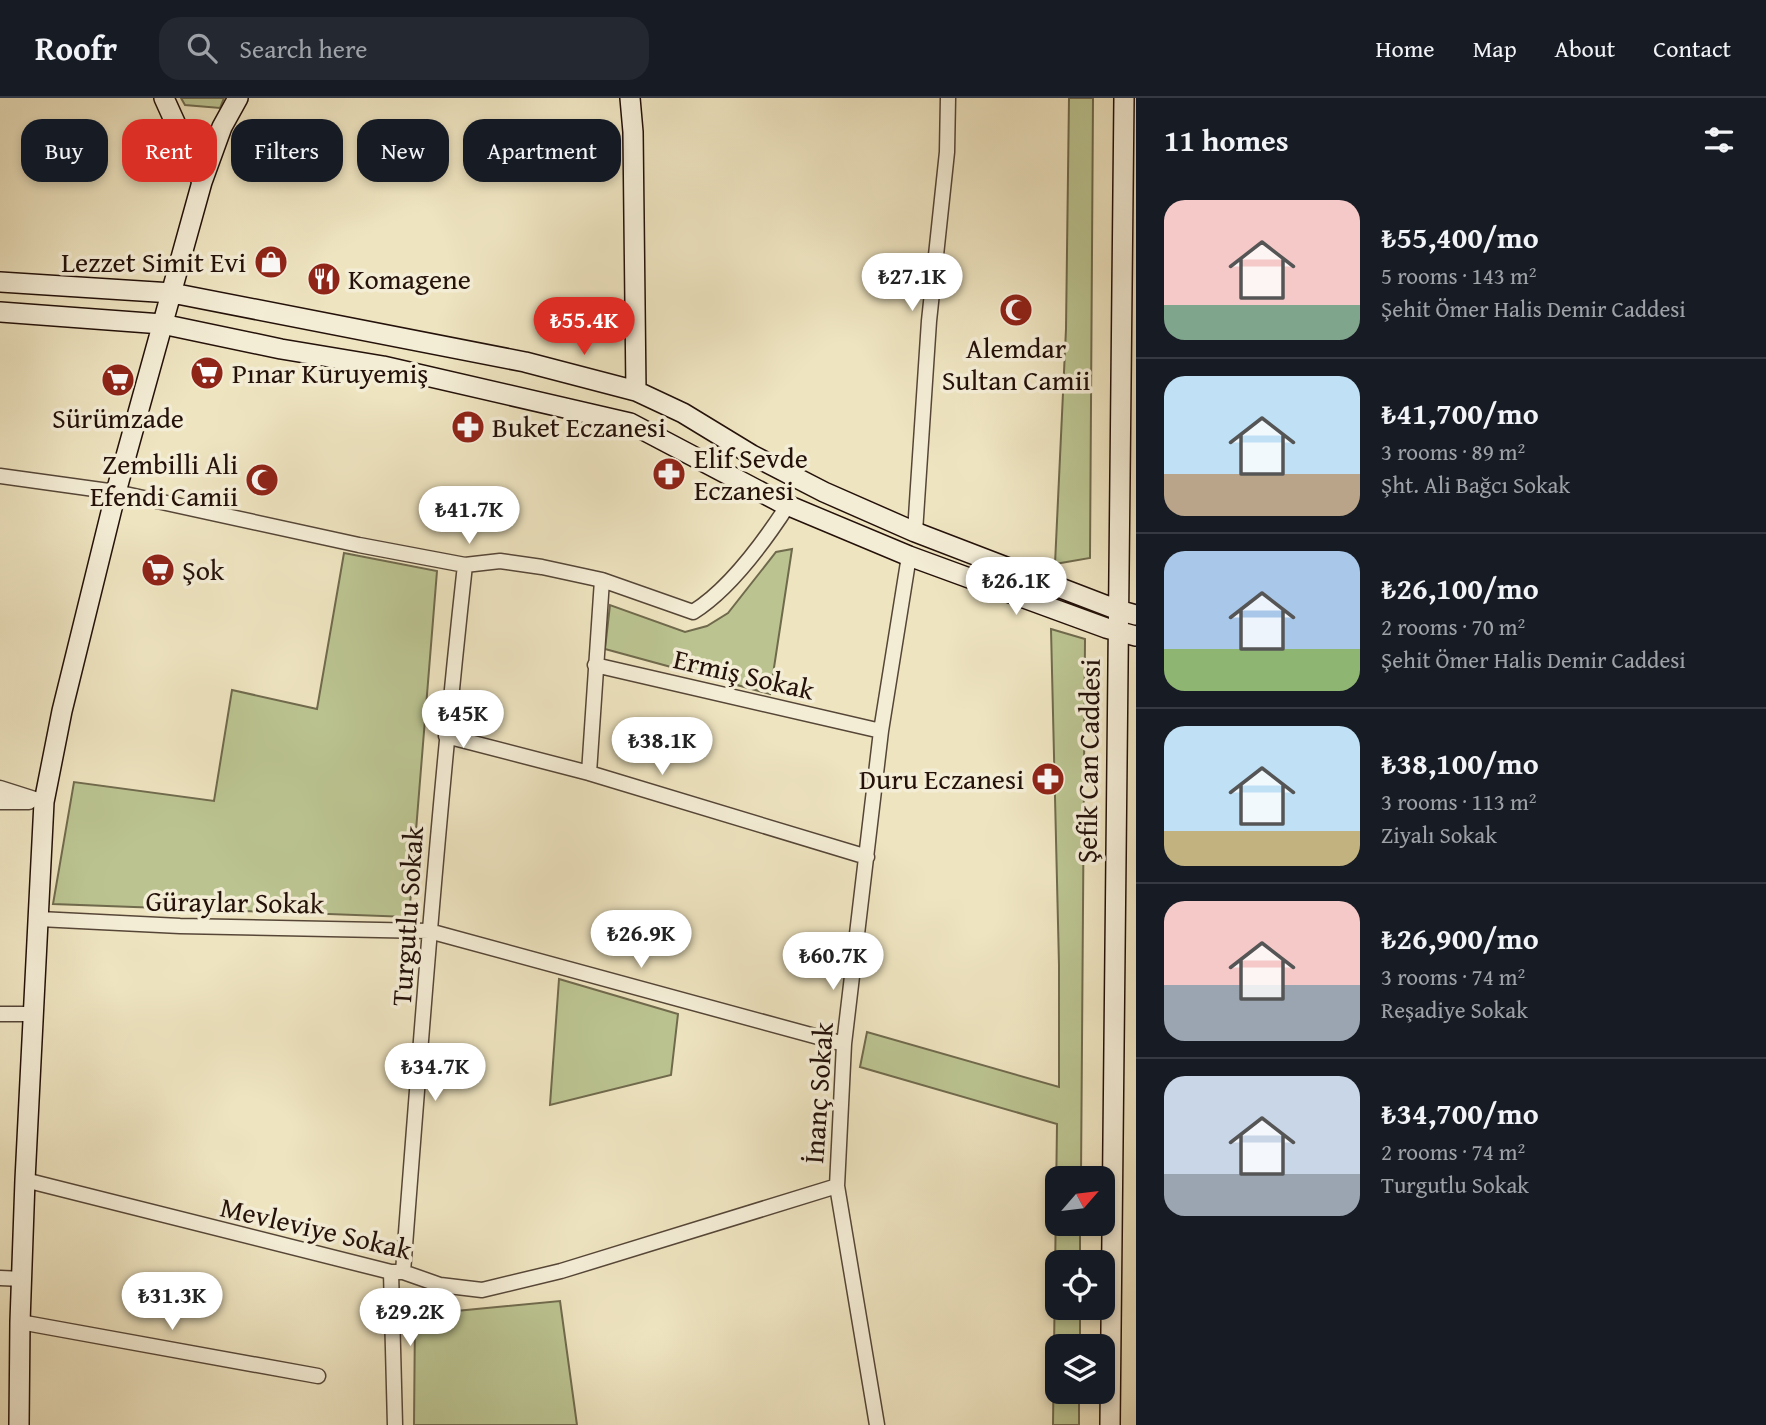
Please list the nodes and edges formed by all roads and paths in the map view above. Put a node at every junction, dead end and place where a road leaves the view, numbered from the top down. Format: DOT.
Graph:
graph roads {
  1 [pos="164,98"];
  2 [pos="239,98"];
  3 [pos="630,98"];
  4 [pos="948,98"];
  5 [pos="1124,98"];
  6 [pos="174,119"];
  7 [pos="217,140"];
  8 [pos="202,182"];
  9 [pos="0,282"];
  10 [pos="172,293"];
  11 [pos="0,312"];
  12 [pos="162,324"];
  13 [pos="636,391"];
  14 [pos="0,476"];
  15 [pos="116,492"];
  16 [pos="788,505"];
  17 [pos="915,532"];
  18 [pos="909,556"];
  19 [pos="465,565"];
  20 [pos="602,580"];
  21 [pos="1127,612"];
  22 [pos="1127,634"];
  23 [pos="595,665"];
  24 [pos="881,731"];
  25 [pos="446,736"];
  26 [pos="589,773"];
  27 [pos="0,788"];
  28 [pos="0,802"];
  29 [pos="44,802"];
  30 [pos="867,857"];
  31 [pos="39,919"];
  32 [pos="429,931"];
  33 [pos="0,1014"];
  34 [pos="32,1014"];
  35 [pos="844,1044"];
  36 [pos="25,1180"];
  37 [pos="837,1186"];
  38 [pos="397,1272"];
  39 [pos="0,1278"];
  40 [pos="23,1279"];
  41 [pos="20,1322"];
  42 [pos="318,1376"];
  43 [pos="19,1425"];
  44 [pos="394,1425"];
  45 [pos="877,1425"];
  46 [pos="1110,1425"];
  1 -- 6 [label="main road"];
  2 -- 7 [label="main road"];
  3 -- 13 [label="main road"];
  4 -- 17 [label="street"];
  5 -- 21 [label="main road, Şefik Can Caddesi"];
  8 -- 10 [label="main road"];
  9 -- 10 [label="main road"];
  10 -- 12 [label="main road"];
  10 -- 13 [label="main road"];
  11 -- 12 [label="main road"];
  12 -- 15 [label="main road"];
  12 -- 16 [label="main road"];
  13 -- 17 [label="main road"];
  14 -- 15 [label="street"];
  15 -- 19 [label="street"];
  15 -- 29 [label="main road"];
  16 -- 18 [label="main road"];
  16 -- 20 [label="street"];
  17 -- 21 [label="main road"];
  18 -- 22 [label="main road"];
  18 -- 24 [label="street, İnanç Sokak"];
  19 -- 20 [label="street"];
  19 -- 25 [label="street, Turgutlu Sokak"];
  20 -- 23 [label="street"];
  21 -- 22 [label="main road, Şefik Can Caddesi"];
  22 -- 46 [label="main road, Şefik Can Caddesi"];
  23 -- 24 [label="street, Ermiş Sokak"];
  23 -- 26 [label="street"];
  24 -- 30 [label="street, İnanç Sokak"];
  25 -- 26 [label="street"];
  25 -- 32 [label="street, Turgutlu Sokak"];
  26 -- 30 [label="street"];
  27 -- 29 [label="street"];
  28 -- 29 [label="street"];
  29 -- 31 [label="main road"];
  30 -- 35 [label="street, İnanç Sokak"];
  31 -- 32 [label="street, Güraylar Sokak"];
  31 -- 34 [label="main road"];
  32 -- 35 [label="street, Güraylar Sokak"];
  32 -- 38 [label="street, Turgutlu Sokak"];
  33 -- 34 [label="street"];
  34 -- 36 [label="main road"];
  35 -- 37 [label="street, İnanç Sokak"];
  36 -- 38 [label="street, Mevleviye Sokak"];
  36 -- 40 [label="main road"];
  37 -- 38 [label="street, Mevleviye Sokak"];
  37 -- 45 [label="street, İnanç Sokak"];
  38 -- 44 [label="street, Turgutlu Sokak"];
  39 -- 40 [label="street"];
  40 -- 41 [label="main road"];
  41 -- 42 [label="street"];
  41 -- 43 [label="main road"];
}
